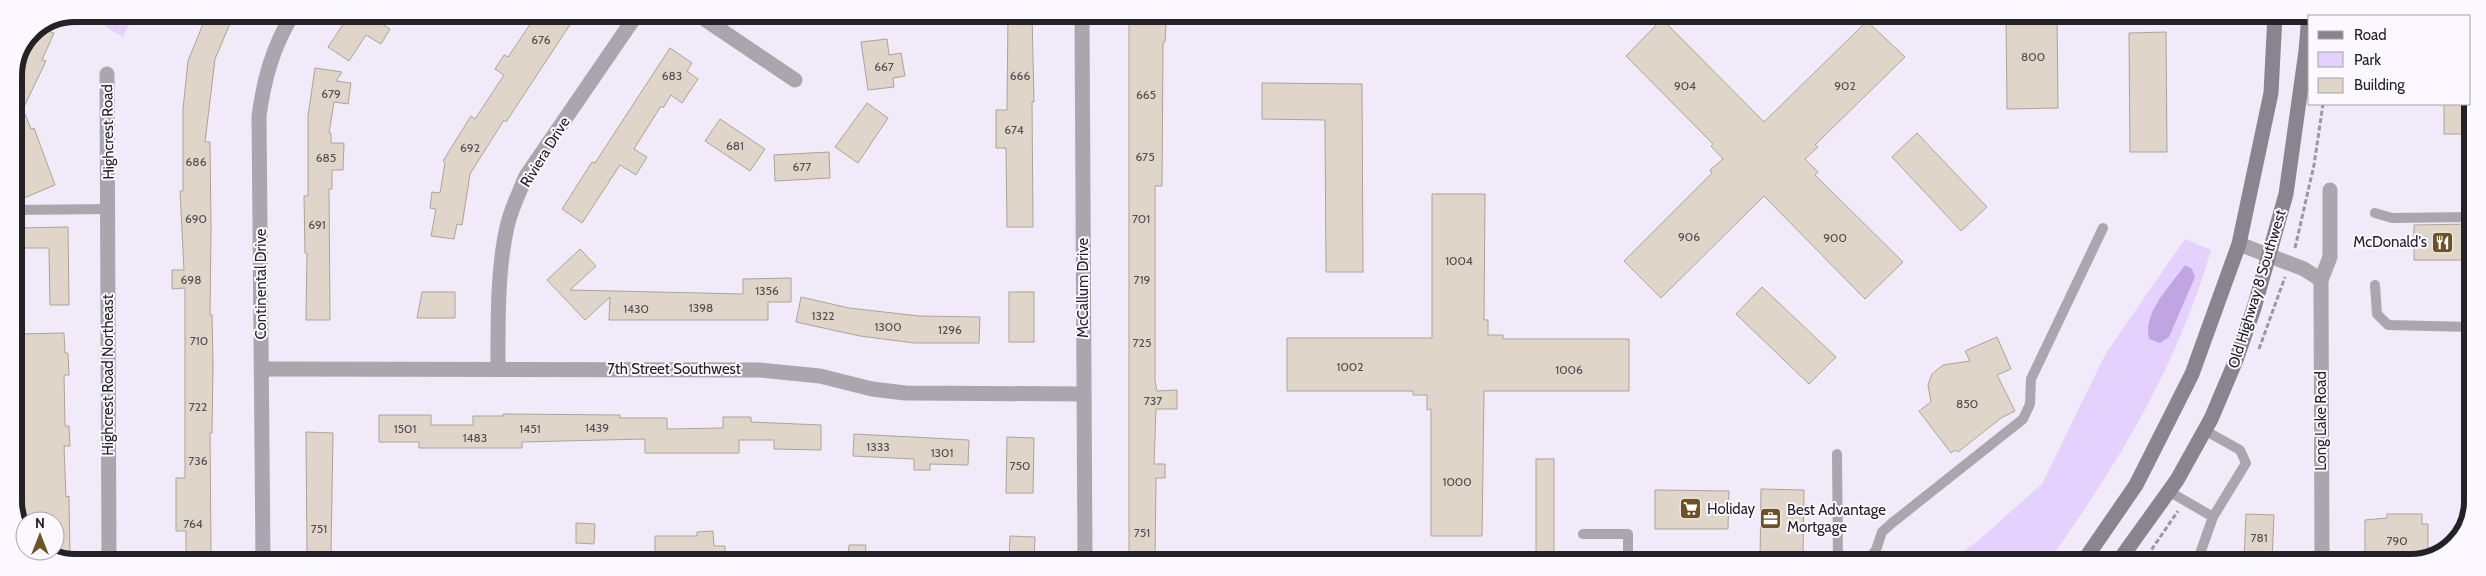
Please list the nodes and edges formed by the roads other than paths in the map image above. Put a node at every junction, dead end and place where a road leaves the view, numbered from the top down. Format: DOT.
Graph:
graph roads {
  1 [pos="289,22"];
  2 [pos="632,22"];
  3 [pos="709,22"];
  4 [pos="1082,22"];
  5 [pos="2275,22"];
  6 [pos="2308,27"];
  7 [pos="107,74"];
  8 [pos="795,80"];
  9 [pos="108,190"];
  10 [pos="2330,190"];
  11 [pos="109,209"];
  12 [pos="22,210"];
  13 [pos="2375,213"];
  14 [pos="2463,217"];
  15 [pos="2103,228"];
  16 [pos="2239,244"];
  17 [pos="2269,257"];
  18 [pos="2321,280"];
  19 [pos="2375,285"];
  20 [pos="2464,327"];
  21 [pos="262,369"];
  22 [pos="498,369"];
  23 [pos="1084,394"];
  24 [pos="2204,430"];
  25 [pos="1837,454"];
  26 [pos="2170,492"];
  27 [pos="2212,517"];
  28 [pos="1583,534"];
  29 [pos="109,554"];
  30 [pos="263,554"];
  31 [pos="1085,554"];
  32 [pos="1628,554"];
  33 [pos="1838,554"];
  34 [pos="1873,554"];
  35 [pos="2089,554"];
  36 [pos="2124,554"];
  37 [pos="2200,554"];
  38 [pos="2322,554"];
  1 -- 21 [label="street, Continental Drive"];
  2 -- 22 [label="street, Riviera Drive"];
  3 -- 8 [label="street"];
  4 -- 23 [label="street, McCallum Drive"];
  5 -- 16 [label="street, Old Highway 8 Southwest"];
  6 -- 17 [label="street, Old Highway 8 Southwest"];
  7 -- 9 [label="street, Highcrest Road"];
  9 -- 11 [label="street, Highcrest Road Northeast"];
  10 -- 18 [label="street, Long Lake Road"];
  11 -- 12 [label="lane"];
  11 -- 29 [label="street, Highcrest Road Northeast"];
  13 -- 14 [label="lane"];
  15 -- 34 [label="lane"];
  16 -- 17 [label="street"];
  16 -- 35 [label="street, Old Highway 8 Southwest"];
  17 -- 18 [label="street"];
  17 -- 24 [label="street, Old Highway 8 Southwest"];
  18 -- 38 [label="street, Long Lake Road"];
  19 -- 20 [label="lane"];
  21 -- 22 [label="street, 7th Street Southwest"];
  21 -- 30 [label="street, Continental Drive"];
  22 -- 23 [label="street, 7th Street Southwest"];
  23 -- 31 [label="street, McCallum Drive"];
  24 -- 26 [label="street, Old Highway 8 Southwest"];
  24 -- 27 [label="lane"];
  25 -- 33 [label="lane"];
  26 -- 27 [label="lane"];
  26 -- 36 [label="street, Old Highway 8 Southwest"];
  27 -- 37 [label="lane"];
  28 -- 32 [label="lane"];
}
